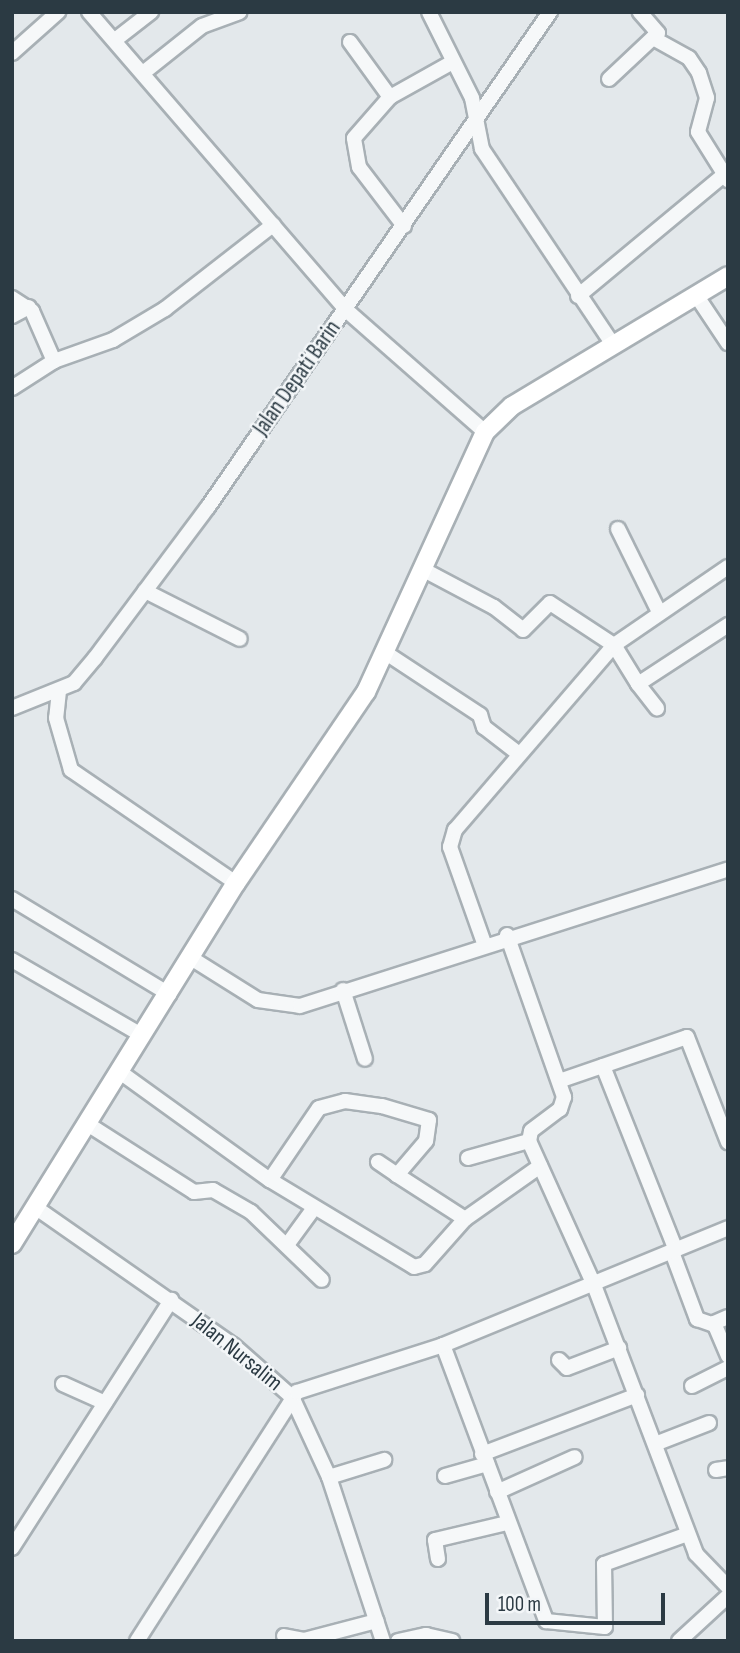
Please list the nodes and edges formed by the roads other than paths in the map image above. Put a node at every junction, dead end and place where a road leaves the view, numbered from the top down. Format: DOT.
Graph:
graph roads {
  1 [pos="58,12"];
  2 [pos="89,12"];
  3 [pos="151,12"];
  4 [pos="240,12"];
  5 [pos="429,12"];
  6 [pos="550,12"];
  7 [pos="640,12"];
  8 [pos="653,38"];
  9 [pos="115,40"];
  10 [pos="349,42"];
  11 [pos="12,53"];
  12 [pos="453,62"];
  13 [pos="143,73"];
  14 [pos="609,79"];
  15 [pos="390,97"];
  16 [pos="475,118"];
  17 [pos="726,178"];
  18 [pos="273,225"];
  19 [pos="404,226"];
  20 [pos="728,276"];
  21 [pos="696,295"];
  22 [pos="578,296"];
  23 [pos="12,298"];
  24 [pos="29,307"];
  25 [pos="345,309"];
  26 [pos="12,316"];
  27 [pos="728,343"];
  28 [pos="613,345"];
  29 [pos="54,361"];
  30 [pos="12,388"];
  31 [pos="485,432"];
  32 [pos="618,529"];
  33 [pos="728,567"];
  34 [pos="424,570"];
  35 [pos="145,591"];
  36 [pos="658,610"];
  37 [pos="726,631"];
  38 [pos="240,639"];
  39 [pos="614,645"];
  40 [pos="386,653"];
  41 [pos="638,684"];
  42 [pos="59,691"];
  43 [pos="12,708"];
  44 [pos="657,708"];
  45 [pos="519,754"];
  46 [pos="728,870"];
  47 [pos="236,883"];
  48 [pos="12,899"];
  49 [pos="507,935"];
  50 [pos="484,943"];
  51 [pos="191,958"];
  52 [pos="12,960"];
  53 [pos="343,990"];
  54 [pos="169,994"];
  55 [pos="143,1036"];
  56 [pos="365,1059"];
  57 [pos="603,1066"];
  58 [pos="120,1072"];
  59 [pos="559,1082"];
  60 [pos="86,1123"];
  61 [pos="530,1141"];
  62 [pos="728,1142"];
  63 [pos="468,1158"];
  64 [pos="378,1162"];
  65 [pos="540,1166"];
  66 [pos="397,1174"];
  67 [pos="270,1180"];
  68 [pos="35,1207"];
  69 [pos="314,1208"];
  70 [pos="465,1219"];
  71 [pos="728,1228"];
  72 [pos="15,1232"];
  73 [pos="287,1245"];
  74 [pos="674,1251"];
  75 [pos="322,1280"];
  76 [pos="594,1285"];
  77 [pos="171,1300"];
  78 [pos="728,1317"];
  79 [pos="714,1325"];
  80 [pos="443,1345"];
  81 [pos="619,1348"];
  82 [pos="728,1356"];
  83 [pos="559,1360"];
  84 [pos="728,1367"];
  85 [pos="63,1384"];
  86 [pos="692,1386"];
  87 [pos="638,1395"];
  88 [pos="292,1396"];
  89 [pos="105,1403"];
  90 [pos="709,1423"];
  91 [pos="655,1444"];
  92 [pos="575,1457"];
  93 [pos="485,1459"];
  94 [pos="384,1460"];
  95 [pos="445,1476"];
  96 [pos="329,1477"];
  97 [pos="497,1492"];
  98 [pos="508,1522"];
  99 [pos="688,1534"];
  100 [pos="12,1548"];
  101 [pos="438,1559"];
  102 [pos="728,1587"];
  103 [pos="728,1596"];
  104 [pos="377,1621"];
  105 [pos="284,1636"];
  106 [pos="137,1641"];
  107 [pos="383,1641"];
  108 [pos="398,1641"];
  109 [pos="452,1641"];
  110 [pos="679,1641"];
  1 -- 11 [label="street"];
  2 -- 9 [label="street"];
  3 -- 9 [label="street"];
  4 -- 13 [label="street"];
  5 -- 12 [label="street"];
  6 -- 16 [label="street, Jalan Depati Barin"];
  7 -- 8 [label="street"];
  8 -- 14 [label="street"];
  8 -- 17 [label="street"];
  9 -- 13 [label="street"];
  10 -- 15 [label="street"];
  12 -- 15 [label="street"];
  12 -- 16 [label="street"];
  13 -- 18 [label="street"];
  15 -- 19 [label="street"];
  16 -- 19 [label="street, Jalan Depati Barin"];
  16 -- 22 [label="street"];
  17 -- 22 [label="street"];
  18 -- 25 [label="street"];
  18 -- 29 [label="street"];
  19 -- 25 [label="street, Jalan Depati Barin"];
  20 -- 21 [label="main road"];
  21 -- 27 [label="street"];
  21 -- 28 [label="main road"];
  22 -- 28 [label="street"];
  23 -- 24 [label="street"];
  24 -- 26 [label="street"];
  24 -- 29 [label="street"];
  25 -- 31 [label="street"];
  25 -- 35 [label="street, Jalan Depati Barin"];
  28 -- 31 [label="main road"];
  29 -- 30 [label="street"];
  31 -- 34 [label="main road"];
  32 -- 36 [label="street"];
  33 -- 36 [label="street"];
  34 -- 39 [label="street"];
  34 -- 40 [label="main road"];
  35 -- 38 [label="street"];
  35 -- 42 [label="street, Jalan Depati Barin"];
  36 -- 39 [label="street"];
  37 -- 41 [label="street"];
  39 -- 41 [label="street"];
  39 -- 45 [label="street"];
  40 -- 45 [label="street"];
  40 -- 47 [label="main road"];
  41 -- 44 [label="street"];
  42 -- 43 [label="street, Jalan Depati Barin"];
  42 -- 47 [label="street"];
  45 -- 50 [label="street"];
  46 -- 49 [label="street"];
  47 -- 51 [label="main road"];
  48 -- 54 [label="street"];
  49 -- 50 [label="street"];
  49 -- 59 [label="street"];
  50 -- 53 [label="street"];
  51 -- 53 [label="street"];
  51 -- 54 [label="main road"];
  52 -- 55 [label="street"];
  53 -- 56 [label="street"];
  54 -- 55 [label="main road"];
  55 -- 58 [label="main road"];
  57 -- 59 [label="street"];
  57 -- 62 [label="street"];
  57 -- 74 [label="street"];
  58 -- 60 [label="main road"];
  58 -- 67 [label="street"];
  59 -- 61 [label="street"];
  60 -- 68 [label="main road"];
  60 -- 73 [label="street"];
  61 -- 63 [label="street"];
  61 -- 65 [label="street"];
  64 -- 66 [label="street"];
  65 -- 70 [label="street"];
  65 -- 76 [label="street"];
  66 -- 67 [label="street"];
  66 -- 70 [label="street"];
  67 -- 69 [label="street"];
  68 -- 72 [label="main road"];
  68 -- 77 [label="street, Jalan Nursalim"];
  69 -- 70 [label="street"];
  69 -- 73 [label="street"];
  71 -- 74 [label="street"];
  73 -- 75 [label="street"];
  74 -- 76 [label="street"];
  74 -- 79 [label="street"];
  76 -- 80 [label="street"];
  76 -- 81 [label="street"];
  77 -- 88 [label="street, Jalan Nursalim"];
  77 -- 89 [label="street"];
  78 -- 79 [label="street"];
  79 -- 82 [label="street"];
  80 -- 88 [label="street"];
  80 -- 93 [label="street"];
  81 -- 83 [label="street"];
  81 -- 87 [label="street"];
  84 -- 86 [label="street"];
  85 -- 89 [label="street"];
  87 -- 91 [label="street"];
  87 -- 93 [label="street"];
  88 -- 96 [label="street, Jalan Nursalim"];
  88 -- 106 [label="street"];
  89 -- 100 [label="street"];
  90 -- 91 [label="street"];
  91 -- 99 [label="street"];
  92 -- 97 [label="street"];
  93 -- 95 [label="street"];
  93 -- 97 [label="street"];
  94 -- 96 [label="street"];
  96 -- 104 [label="street, Jalan Nursalim"];
  97 -- 98 [label="street"];
  98 -- 99 [label="street"];
  98 -- 101 [label="street"];
  99 -- 102 [label="street"];
  103 -- 110 [label="street"];
  104 -- 105 [label="street"];
  104 -- 107 [label="street, Jalan Nursalim"];
  108 -- 109 [label="street"];
}
